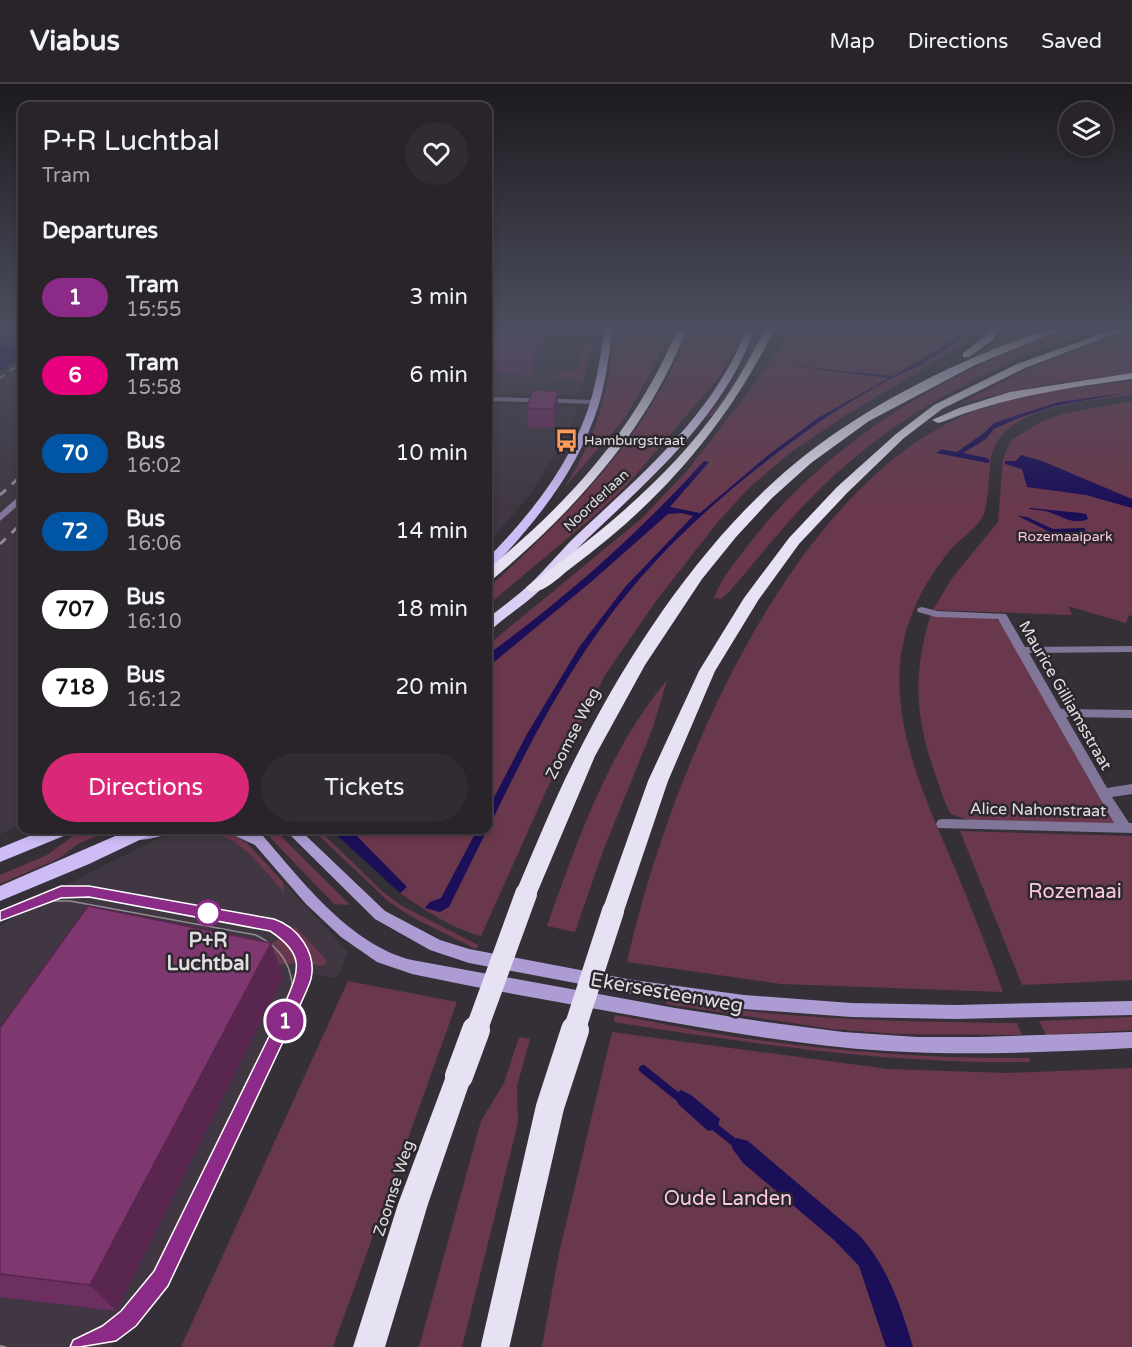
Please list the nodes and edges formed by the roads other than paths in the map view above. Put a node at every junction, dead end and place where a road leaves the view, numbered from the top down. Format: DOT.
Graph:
graph roads {
  1 [pos="598,387"];
  2 [pos="653,387"];
  3 [pos="722,387"];
  4 [pos="738,387"];
  5 [pos="908,387"];
  6 [pos="926,387"];
  7 [pos="979,387"];
  8 [pos="1044,387"];
  9 [pos="492,399"];
  10 [pos="595,402"];
  11 [pos="849,429"];
  12 [pos="900,436"];
  13 [pos="18,502"];
  14 [pos="0,518"];
  15 [pos="492,561"];
  16 [pos="492,572"];
  17 [pos="534,588"];
  18 [pos="922,610"];
  19 [pos="492,622"];
  20 [pos="1132,649"];
  21 [pos="1022,650"];
  22 [pos="1058,713"];
  23 [pos="1132,714"];
  24 [pos="1132,789"];
  25 [pos="1103,792"];
  26 [pos="943,824"];
  27 [pos="1129,828"];
  28 [pos="50,834"];
  29 [pos="136,834"];
  30 [pos="243,834"];
  31 [pos="254,834"];
  32 [pos="297,834"];
  33 [pos="264,846"];
  34 [pos="0,855"];
  35 [pos="0,894"];
  36 [pos="1132,1008"];
  37 [pos="1132,1040"];
  38 [pos="369,1347"];
  39 [pos="495,1347"];
  1 -- 10 [label="main road"];
  2 -- 16 [label="highway"];
  3 -- 17 [label="highway, Noorderlaan"];
  4 -- 17 [label="highway"];
  5 -- 11 [label="highway"];
  6 -- 11 [label="highway, Zoomse Weg"];
  7 -- 12 [label="highway"];
  8 -- 12 [label="highway"];
  9 -- 10 [label="street"];
  10 -- 15 [label="main road"];
  11 -- 38 [label="highway, Zoomse Weg, bridge"];
  12 -- 39 [label="highway, bridge"];
  13 -- 14 [label="street"];
  17 -- 19 [label="highway, Noorderlaan"];
  18 -- 21 [label="street, Maurice Gilliamsstraat"];
  20 -- 21 [label="street"];
  21 -- 22 [label="street, Maurice Gilliamsstraat"];
  22 -- 23 [label="street"];
  22 -- 25 [label="street, Maurice Gilliamsstraat"];
  24 -- 25 [label="street"];
  25 -- 27 [label="street, Maurice Gilliamsstraat"];
  26 -- 27 [label="street, Alice Nahonstraat"];
  28 -- 34 [label="main road"];
  29 -- 35 [label="main road"];
  30 -- 33 [label="main road"];
  31 -- 33 [label="main road, Ekersesteenweg"];
  32 -- 36 [label="main road, Ekersesteenweg"];
  33 -- 37 [label="main road, Ekersesteenweg"];
}
